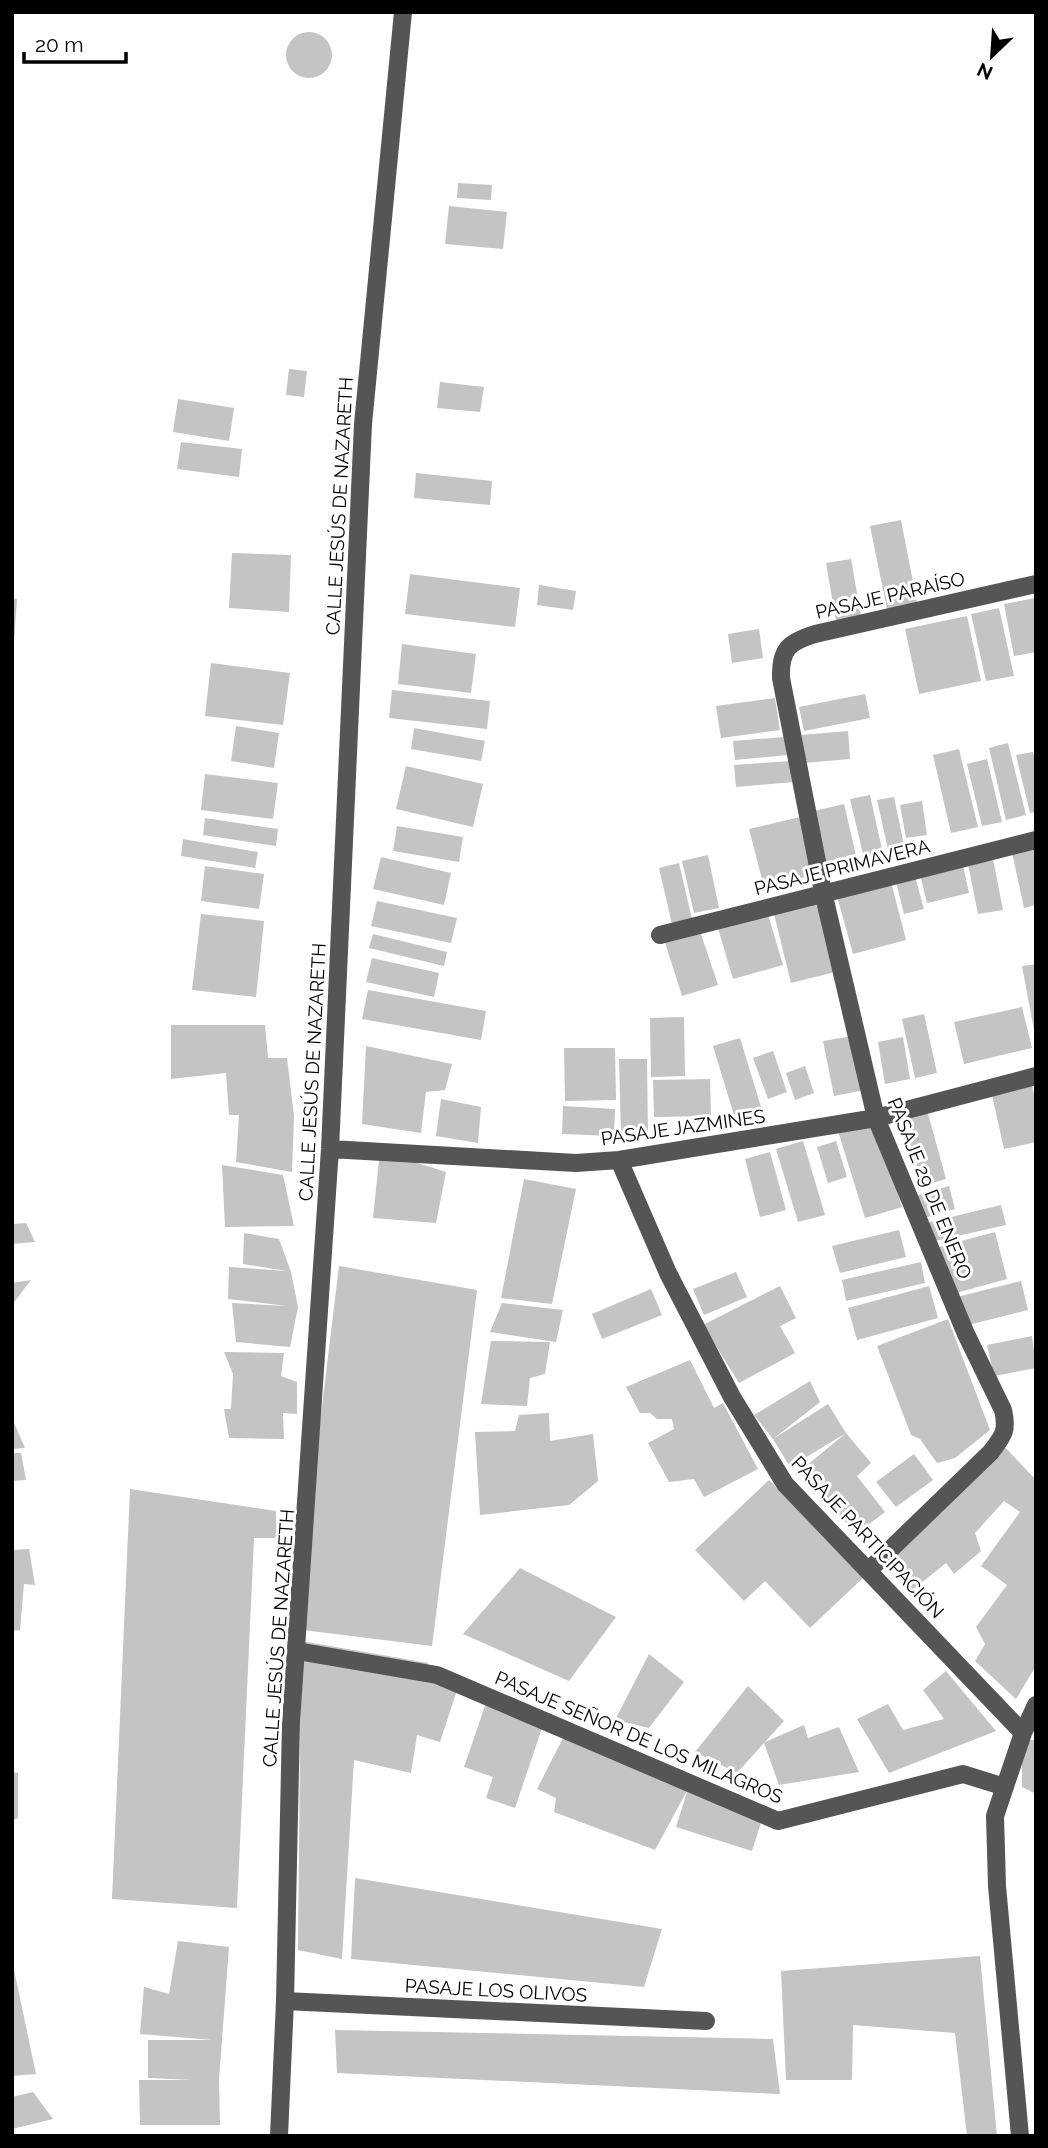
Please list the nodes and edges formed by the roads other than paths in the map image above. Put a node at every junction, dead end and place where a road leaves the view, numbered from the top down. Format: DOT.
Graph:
graph roads {
  1 [pos="403,12"];
  2 [pos="1036,584"];
  3 [pos="781,678"];
  4 [pos="1036,840"];
  5 [pos="823,892"];
  6 [pos="660,935"];
  7 [pos="1036,1076"];
  8 [pos="876,1118"];
  9 [pos="330,1149"];
  10 [pos="619,1160"];
  11 [pos="869,1571"];
  12 [pos="297,1651"];
  13 [pos="1036,1705"];
  14 [pos="1023,1733"];
  15 [pos="1005,1787"];
  16 [pos="285,2001"];
  17 [pos="706,2021"];
  18 [pos="279,2136"];
  19 [pos="1020,2136"];
  1 -- 9 [label="street, CALLE JESÚS DE NAZARETH"];
  2 -- 3 [label="street, PASAJE PARAÍSO"];
  3 -- 5 [label="street, PASAJE 29 DE ENERO"];
  4 -- 5 [label="street, PASAJE PRIMAVERA"];
  5 -- 6 [label="street, PASAJE PRIMAVERA"];
  5 -- 8 [label="street, PASAJE 29 DE ENERO"];
  7 -- 8 [label="street, PASAJE JAZMINES"];
  8 -- 10 [label="street, PASAJE JAZMINES"];
  8 -- 11 [label="street, PASAJE 29 DE ENERO"];
  9 -- 10 [label="street, PASAJE JAZMINES"];
  9 -- 12 [label="street, CALLE JESÚS DE NAZARETH"];
  10 -- 11 [label="street, PASAJE PARTICIPACIÓN"];
  11 -- 14 [label="street, PASAJE PARTICIPACIÓN"];
  12 -- 15 [label="street, PASAJE SEÑOR DE LOS MILAGROS"];
  12 -- 16 [label="street, CALLE JESÚS DE NAZARETH"];
  13 -- 14 [label="street"];
  14 -- 15 [label="street"];
  15 -- 19 [label="street"];
  16 -- 17 [label="street, PASAJE LOS OLIVOS"];
  16 -- 18 [label="street, CALLE JESÚS DE NAZARETH"];
}
